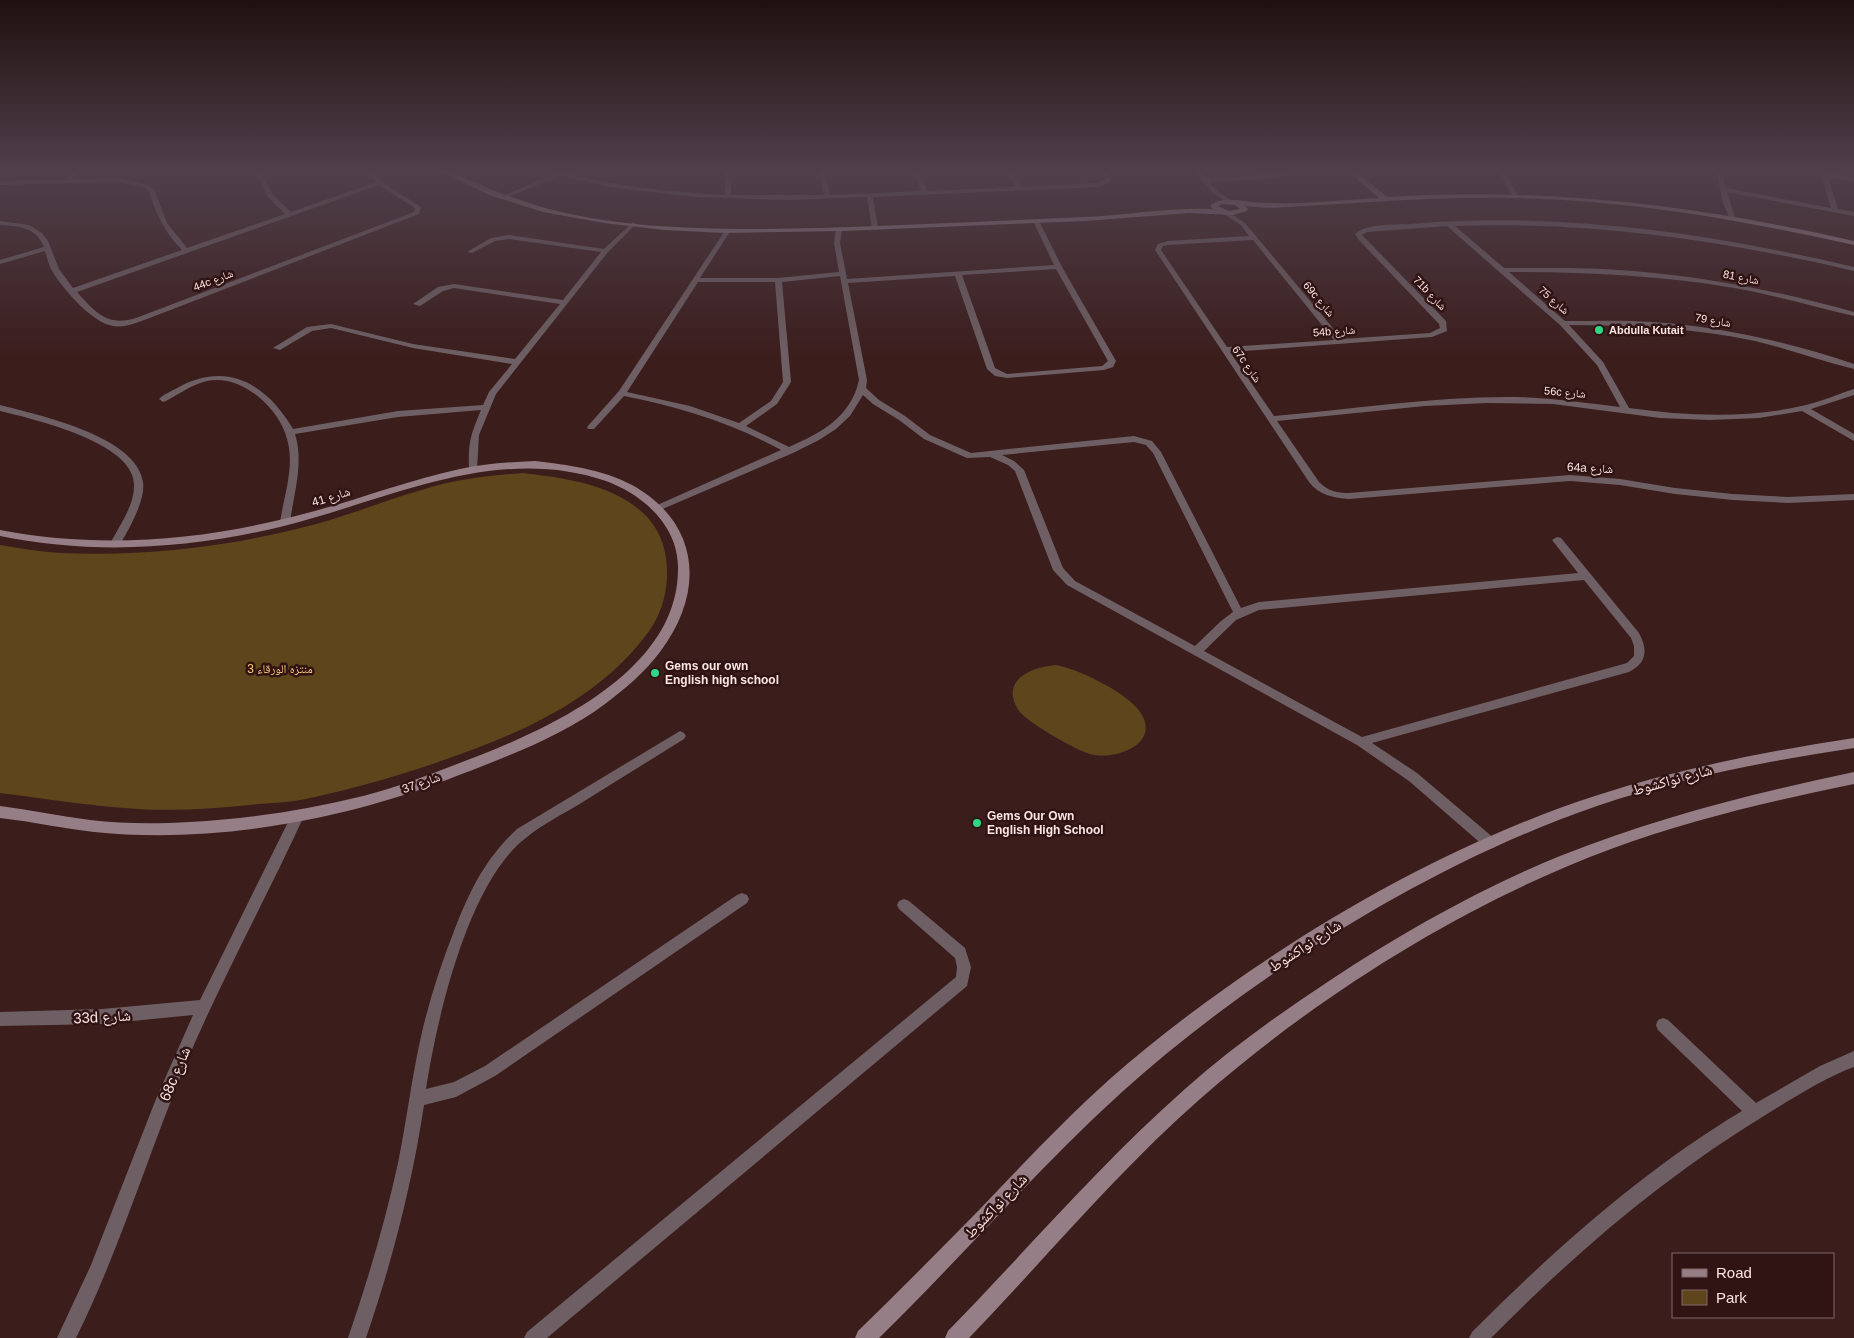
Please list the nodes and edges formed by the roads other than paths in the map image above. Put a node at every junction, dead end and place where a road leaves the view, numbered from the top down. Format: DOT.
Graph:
graph roads {
  1 [pos="36,232"];
  2 [pos="169,232"];
  3 [pos="238,232"];
  4 [pos="369,232"];
  5 [pos="622,232"];
  6 [pos="726,232"];
  7 [pos="835,232"];
  8 [pos="1041,232"];
  9 [pos="1249,232"];
  10 [pos="1360,232"];
  11 [pos="1459,232"];
  12 [pos="1657,232"];
  13 [pos="1801,232"];
  14 [pos="1253,238"];
  15 [pos="1854,243"];
  16 [pos="47,248"];
  17 [pos="186,251"];
  18 [pos="606,251"];
  19 [pos="470,252"];
  20 [pos="0,262"];
  21 [pos="1058,267"];
  22 [pos="1854,269"];
  23 [pos="1502,270"];
  24 [pos="958,275"];
  25 [pos="843,278"];
  26 [pos="694,280"];
  27 [pos="778,280"];
  28 [pos="73,291"];
  29 [pos="565,303"];
  30 [pos="417,304"];
  31 [pos="1854,314"];
  32 [pos="1564,323"];
  33 [pos="1444,329"];
  34 [pos="1340,342"];
  35 [pos="277,348"];
  36 [pos="1224,350"];
  37 [pos="517,362"];
  38 [pos="1854,367"];
  39 [pos="862,389"];
  40 [pos="1854,392"];
  41 [pos="622,393"];
  42 [pos="164,399"];
  43 [pos="485,407"];
  44 [pos="0,408"];
  45 [pos="1804,408"];
  46 [pos="1626,410"];
  47 [pos="1272,419"];
  48 [pos="740,426"];
  49 [pos="591,427"];
  50 [pos="290,432"];
  51 [pos="1854,438"];
  52 [pos="790,451"];
  53 [pos="990,453"];
  54 [pos="474,468"];
  55 [pos="1325,492"];
  56 [pos="1854,497"];
  57 [pos="658,508"];
  58 [pos="285,522"];
  59 [pos="0,534"];
  60 [pos="1557,540"];
  61 [pos="115,544"];
  62 [pos="1586,576"];
  63 [pos="1238,612"];
  64 [pos="1197,651"];
  65 [pos="680,736"];
  66 [pos="1361,742"];
  67 [pos="1854,743"];
  68 [pos="1854,778"];
  69 [pos="0,812"];
  70 [pos="298,816"];
  71 [pos="1490,844"];
  72 [pos="742,899"];
  73 [pos="904,905"];
  74 [pos="203,1007"];
  75 [pos="0,1019"];
  76 [pos="1663,1025"];
  77 [pos="1854,1058"];
  78 [pos="417,1099"];
  79 [pos="1754,1112"];
  80 [pos="66,1338"];
  81 [pos="357,1338"];
  82 [pos="533,1338"];
  83 [pos="865,1338"];
  84 [pos="955,1338"];
  85 [pos="1478,1338"];
  1 -- 16 [label="street, 44c شارع"];
  2 -- 17 [label="street"];
  3 -- 17 [label="street"];
  4 -- 28 [label="street, 44c شارع"];
  5 -- 18 [label="street"];
  6 -- 26 [label="street"];
  7 -- 25 [label="street"];
  8 -- 21 [label="street"];
  9 -- 14 [label="street, 69c شارع"];
  10 -- 33 [label="street, 71b شارع"];
  11 -- 23 [label="street, شارع 75"];
  12 -- 22 [label="street"];
  13 -- 15 [label="street"];
  14 -- 34 [label="street, 69c شارع"];
  14 -- 36 [label="street, 67c شارع"];
  16 -- 20 [label="street"];
  16 -- 28 [label="street, 44c شارع"];
  17 -- 28 [label="street"];
  18 -- 19 [label="street"];
  18 -- 29 [label="street"];
  21 -- 24 [label="street"];
  21 -- 24 [label="street"];
  23 -- 31 [label="street, شارع 81"];
  23 -- 32 [label="street, شارع 75"];
  24 -- 25 [label="street"];
  25 -- 27 [label="street"];
  25 -- 39 [label="street"];
  26 -- 27 [label="street"];
  26 -- 41 [label="street"];
  27 -- 48 [label="street"];
  29 -- 30 [label="street"];
  29 -- 37 [label="street"];
  32 -- 38 [label="street, شارع 79"];
  32 -- 46 [label="street, شارع 75"];
  33 -- 34 [label="street, 54b شارع"];
  34 -- 36 [label="street, 54b شارع"];
  35 -- 37 [label="street"];
  36 -- 47 [label="street, 67c شارع"];
  37 -- 43 [label="street"];
  39 -- 52 [label="street"];
  39 -- 53 [label="street"];
  40 -- 45 [label="street, 56c شارع"];
  41 -- 48 [label="street"];
  41 -- 49 [label="street"];
  42 -- 50 [label="street"];
  43 -- 50 [label="street"];
  43 -- 54 [label="street"];
  44 -- 61 [label="street"];
  45 -- 46 [label="street, 56c شارع"];
  45 -- 51 [label="street"];
  46 -- 47 [label="street, 56c شارع"];
  47 -- 55 [label="street, 67c شارع"];
  48 -- 52 [label="street"];
  50 -- 58 [label="street"];
  52 -- 57 [label="street"];
  53 -- 63 [label="street"];
  53 -- 64 [label="street"];
  54 -- 57 [label="street, شارع 41"];
  54 -- 58 [label="street, شارع 41"];
  55 -- 56 [label="street, 64a شارع"];
  57 -- 70 [label="street, شارع 37"];
  58 -- 61 [label="street, شارع 41"];
  59 -- 61 [label="street, شارع 41"];
  60 -- 62 [label="street"];
  62 -- 63 [label="street"];
  62 -- 66 [label="street"];
  63 -- 64 [label="street"];
  64 -- 66 [label="street"];
  65 -- 78 [label="street"];
  66 -- 71 [label="street"];
  67 -- 71 [label="street, شارع نواكشوط"];
  68 -- 84 [label="street"];
  69 -- 70 [label="street, شارع 37"];
  70 -- 74 [label="street, 68c شارع"];
  71 -- 83 [label="street, شارع نواكشوط"];
  72 -- 78 [label="street"];
  73 -- 82 [label="street"];
  74 -- 75 [label="street, 33d شارع"];
  74 -- 80 [label="street, 68c شارع"];
  76 -- 79 [label="street"];
  77 -- 79 [label="street"];
  78 -- 81 [label="street"];
  79 -- 85 [label="street"];
}
